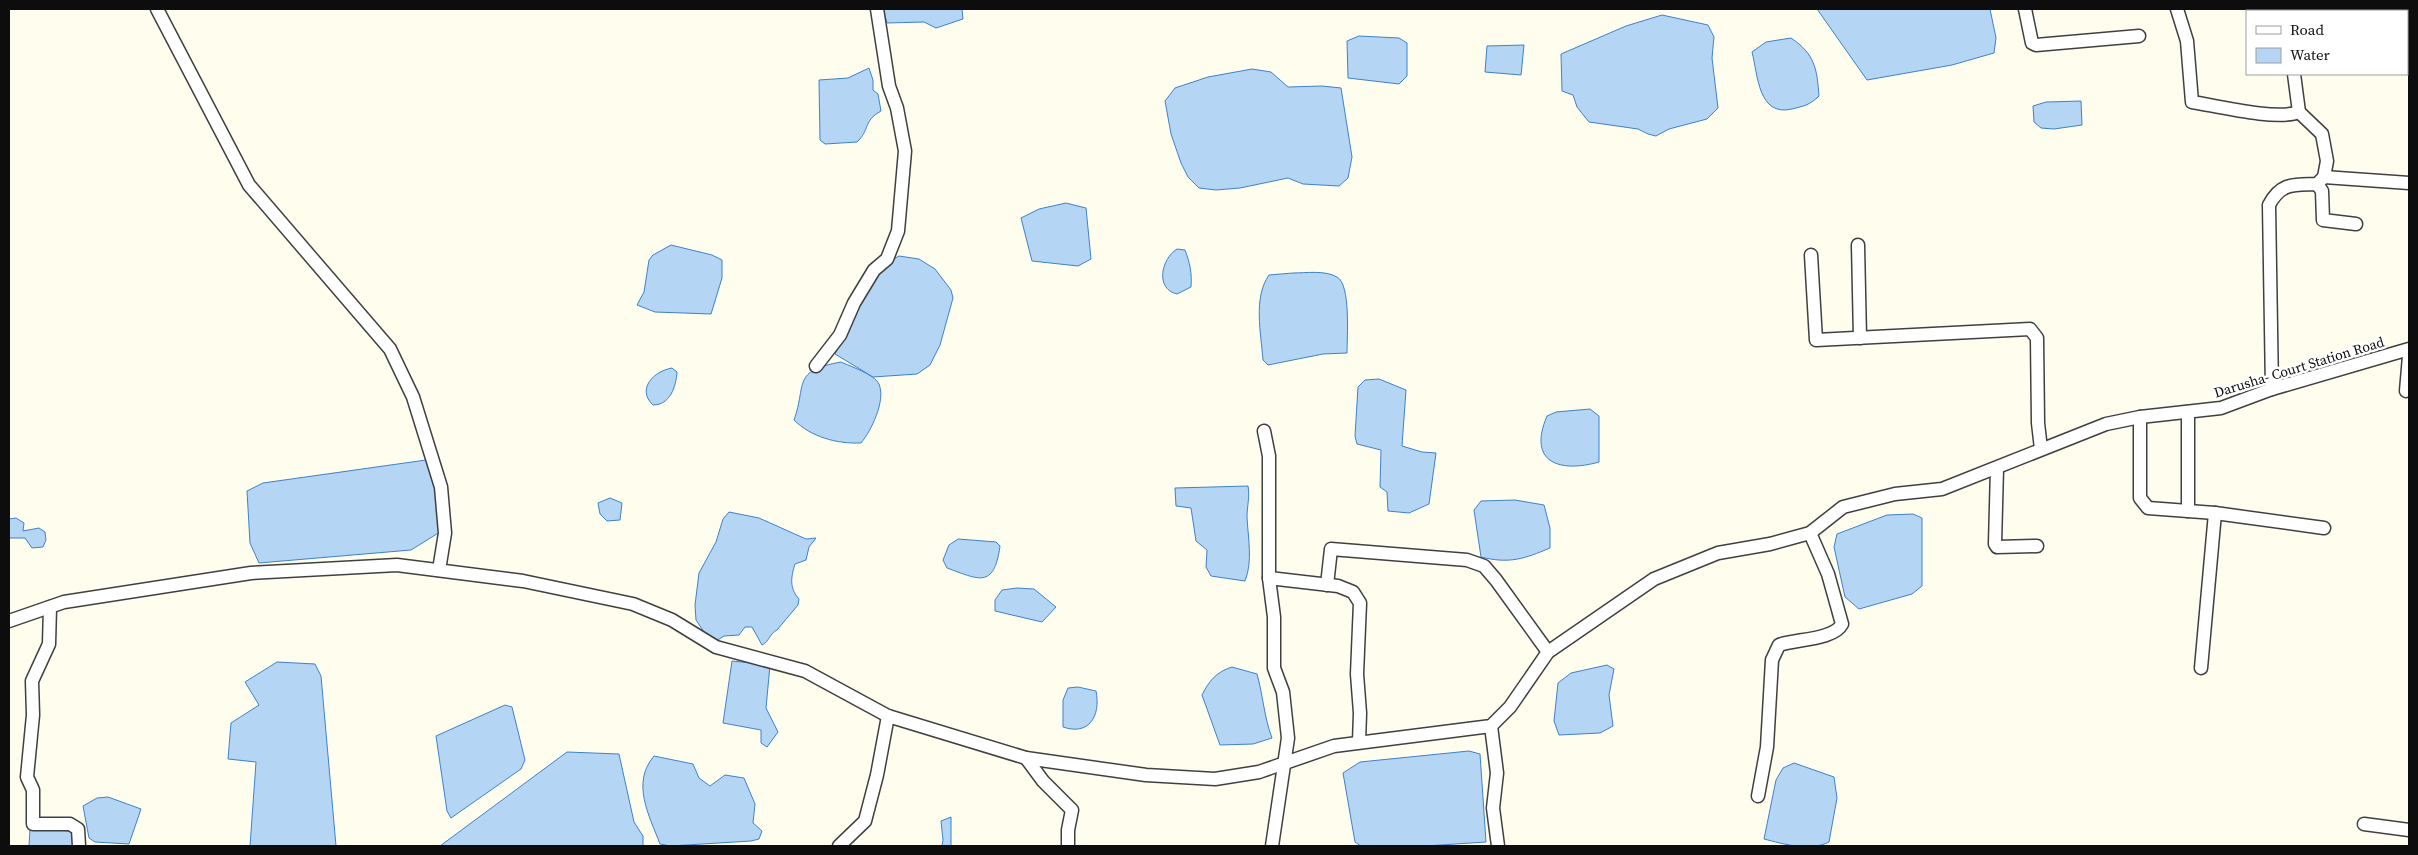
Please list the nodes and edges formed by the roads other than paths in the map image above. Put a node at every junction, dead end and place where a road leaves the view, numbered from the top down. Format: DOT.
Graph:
graph roads {
  1 [pos="156,9"];
  2 [pos="877,9"];
  3 [pos="2025,9"];
  4 [pos="2177,9"];
  5 [pos="2139,36"];
  6 [pos="2294,75"];
  7 [pos="2299,112"];
  8 [pos="2320,181"];
  9 [pos="2409,183"];
  10 [pos="2356,224"];
  11 [pos="1858,244"];
  12 [pos="1811,255"];
  13 [pos="1860,338"];
  14 [pos="2409,349"];
  15 [pos="2409,356"];
  16 [pos="816,366"];
  17 [pos="2272,389"];
  18 [pos="2406,391"];
  19 [pos="2188,412"];
  20 [pos="2140,418"];
  21 [pos="1264,431"];
  22 [pos="2042,449"];
  23 [pos="1997,468"];
  24 [pos="2188,511"];
  25 [pos="2215,512"];
  26 [pos="2324,528"];
  27 [pos="1810,533"];
  28 [pos="2037,546"];
  29 [pos="438,570"];
  30 [pos="1269,578"];
  31 [pos="1328,585"];
  32 [pos="50,607"];
  33 [pos="9,621"];
  34 [pos="1548,652"];
  35 [pos="2201,668"];
  36 [pos="888,716"];
  37 [pos="1490,726"];
  38 [pos="1359,742"];
  39 [pos="1026,758"];
  40 [pos="1286,761"];
  41 [pos="1758,796"];
  42 [pos="2364,824"];
  43 [pos="2409,830"];
  44 [pos="79,846"];
  45 [pos="839,846"];
  46 [pos="1068,846"];
  47 [pos="1272,846"];
  48 [pos="1498,846"];
  1 -- 29 [label="street"];
  2 -- 16 [label="street"];
  3 -- 5 [label="street"];
  4 -- 7 [label="street"];
  6 -- 7 [label="street"];
  7 -- 8 [label="street"];
  8 -- 9 [label="street"];
  8 -- 10 [label="street"];
  8 -- 17 [label="street"];
  11 -- 13 [label="street"];
  12 -- 13 [label="street"];
  13 -- 22 [label="street"];
  14 -- 17 [label="street, Darusha- Court Station Road"];
  15 -- 18 [label="street"];
  17 -- 19 [label="street, Darusha- Court Station Road"];
  19 -- 20 [label="street, Darusha- Court Station Road"];
  19 -- 24 [label="street"];
  20 -- 22 [label="street, Darusha- Court Station Road"];
  20 -- 24 [label="street"];
  21 -- 30 [label="street"];
  22 -- 23 [label="street, Darusha- Court Station Road"];
  23 -- 27 [label="street, Darusha- Court Station Road"];
  23 -- 28 [label="street"];
  24 -- 25 [label="street"];
  25 -- 26 [label="street"];
  25 -- 35 [label="street"];
  27 -- 34 [label="street"];
  27 -- 41 [label="street"];
  29 -- 32 [label="street"];
  29 -- 36 [label="street"];
  30 -- 31 [label="street"];
  30 -- 40 [label="street"];
  31 -- 34 [label="street"];
  31 -- 38 [label="street"];
  32 -- 33 [label="street"];
  32 -- 44 [label="street"];
  34 -- 37 [label="street"];
  36 -- 39 [label="street"];
  36 -- 45 [label="street"];
  37 -- 38 [label="street"];
  37 -- 48 [label="street"];
  38 -- 40 [label="street"];
  39 -- 40 [label="street"];
  39 -- 46 [label="street"];
  40 -- 47 [label="street"];
  42 -- 43 [label="street"];
}
